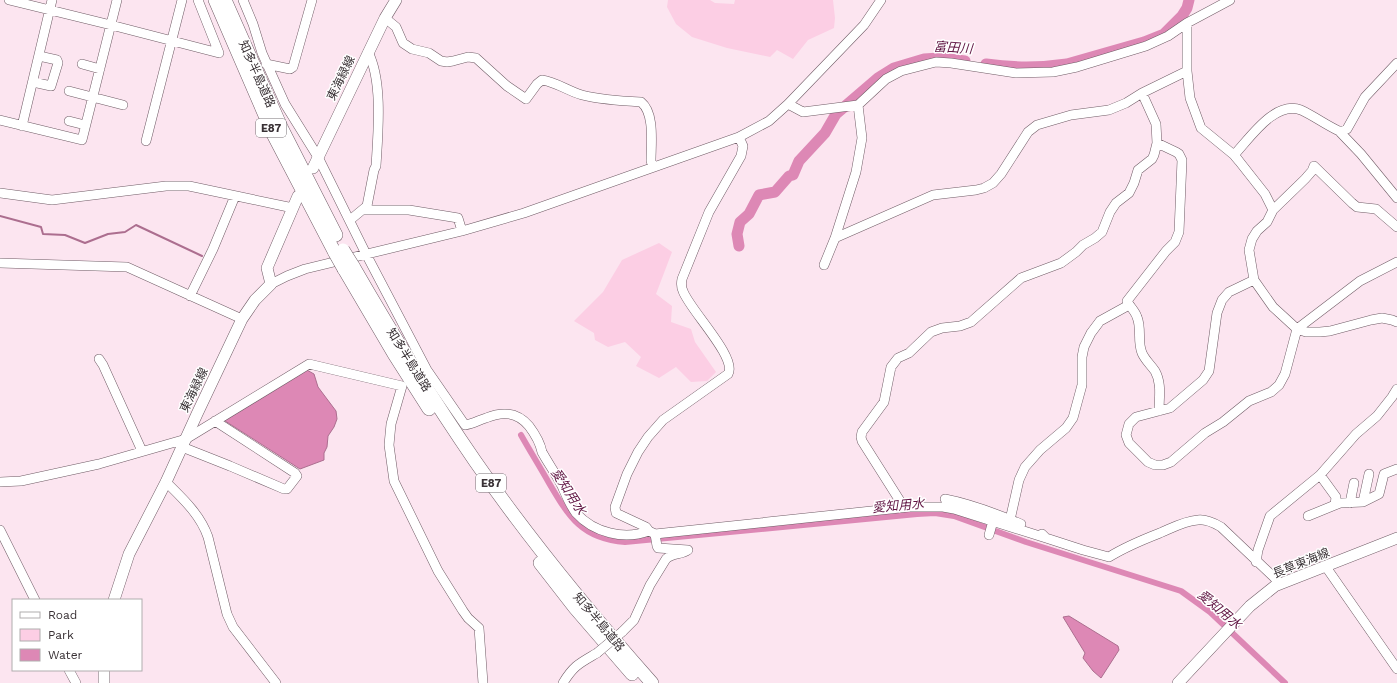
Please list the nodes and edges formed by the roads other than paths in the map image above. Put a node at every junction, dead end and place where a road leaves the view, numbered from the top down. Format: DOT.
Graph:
graph roads {
  1 [pos="9,0"];
  2 [pos="52,0"];
  3 [pos="117,0"];
  4 [pos="182,0"];
  5 [pos="198,0"];
  6 [pos="215,0"];
  7 [pos="225,0"];
  8 [pos="312,0"];
  9 [pos="396,0"];
  10 [pos="881,0"];
  11 [pos="1230,0"];
  12 [pos="244,1"];
  13 [pos="50,11"];
  14 [pos="385,18"];
  15 [pos="1187,23"];
  16 [pos="111,25"];
  17 [pos="171,41"];
  18 [pos="368,52"];
  19 [pos="39,56"];
  20 [pos="1397,63"];
  21 [pos="82,64"];
  22 [pos="266,64"];
  23 [pos="100,69"];
  24 [pos="1187,70"];
  25 [pos="32,82"];
  26 [pos="69,91"];
  27 [pos="1142,93"];
  28 [pos="92,98"];
  29 [pos="788,104"];
  30 [pos="123,105"];
  31 [pos="858,105"];
  32 [pos="0,120"];
  33 [pos="69,121"];
  34 [pos="85,125"];
  35 [pos="22,126"];
  36 [pos="1339,131"];
  37 [pos="739,137"];
  38 [pos="146,141"];
  39 [pos="1157,143"];
  40 [pos="1234,155"];
  41 [pos="318,157"];
  42 [pos="653,166"];
  43 [pos="313,168"];
  44 [pos="0,193"];
  45 [pos="235,196"];
  46 [pos="298,196"];
  47 [pos="1397,198"];
  48 [pos="293,208"];
  49 [pos="363,210"];
  50 [pos="1273,210"];
  51 [pos="350,220"];
  52 [pos="1397,227"];
  53 [pos="462,231"];
  54 [pos="835,238"];
  55 [pos="339,251"];
  56 [pos="366,254"];
  57 [pos="0,262"];
  58 [pos="1397,262"];
  59 [pos="824,265"];
  60 [pos="348,267"];
  61 [pos="1254,280"];
  62 [pos="271,284"];
  63 [pos="190,296"];
  64 [pos="1129,305"];
  65 [pos="242,320"];
  66 [pos="1397,322"];
  67 [pos="1297,329"];
  68 [pos="99,359"];
  69 [pos="1397,389"];
  70 [pos="1159,411"];
  71 [pos="215,421"];
  72 [pos="184,443"];
  73 [pos="142,451"];
  74 [pos="1397,469"];
  75 [pos="1369,474"];
  76 [pos="1320,475"];
  77 [pos="0,482"];
  78 [pos="166,482"];
  79 [pos="1354,483"];
  80 [pos="1338,487"];
  81 [pos="945,499"];
  82 [pos="1335,501"];
  83 [pos="1363,502"];
  84 [pos="1350,503"];
  85 [pos="909,507"];
  86 [pos="1308,516"];
  87 [pos="1010,520"];
  88 [pos="993,521"];
  89 [pos="0,530"];
  90 [pos="652,532"];
  91 [pos="989,535"];
  92 [pos="1046,538"];
  93 [pos="1397,538"];
  94 [pos="1256,562"];
  95 [pos="1326,567"];
  96 [pos="1280,583"];
  97 [pos="34,599"];
  98 [pos="114,599"];
  99 [pos="1397,669"];
  100 [pos="70,671"];
  101 [pos="104,671"];
  102 [pos="76,683"];
  103 [pos="104,683"];
  104 [pos="276,683"];
  105 [pos="483,683"];
  106 [pos="563,683"];
  107 [pos="640,683"];
  108 [pos="652,683"];
  109 [pos="1178,683"];
  1 -- 13 [label="street"];
  2 -- 13 [label="street"];
  3 -- 16 [label="street"];
  4 -- 17 [label="street"];
  5 -- 17 [label="street"];
  6 -- 55 [label="highway, 知多半島道路 / E87"];
  7 -- 55 [label="highway, 知多半島道路 / E87"];
  8 -- 22 [label="street"];
  9 -- 14 [label="main road, 東海緑線"];
  10 -- 29 [label="street"];
  11 -- 15 [label="street"];
  12 -- 22 [label="street"];
  13 -- 16 [label="street"];
  13 -- 19 [label="street"];
  14 -- 18 [label="main road, 東海緑線"];
  14 -- 42 [label="street"];
  15 -- 24 [label="street"];
  15 -- 31 [label="street"];
  16 -- 17 [label="street"];
  16 -- 23 [label="street"];
  17 -- 38 [label="street"];
  18 -- 41 [label="main road, 東海緑線"];
  18 -- 49 [label="street"];
  19 -- 25 [label="street"];
  19 -- 25 [label="street"];
  20 -- 36 [label="street"];
  21 -- 23 [label="street"];
  22 -- 41 [label="street"];
  23 -- 28 [label="street"];
  24 -- 27 [label="street"];
  24 -- 40 [label="street"];
  25 -- 35 [label="street"];
  26 -- 28 [label="street"];
  27 -- 39 [label="street"];
  27 -- 54 [label="street"];
  28 -- 30 [label="street"];
  28 -- 34 [label="street"];
  29 -- 31 [label="street"];
  29 -- 37 [label="street"];
  31 -- 54 [label="street"];
  32 -- 35 [label="street"];
  33 -- 34 [label="street"];
  34 -- 35 [label="street"];
  36 -- 40 [label="street"];
  36 -- 47 [label="street"];
  37 -- 42 [label="street"];
  37 -- 90 [label="street"];
  39 -- 64 [label="street"];
  39 -- 85 [label="street"];
  40 -- 50 [label="street"];
  41 -- 43 [label="main road, 東海緑線"];
  41 -- 51 [label="street"];
  42 -- 53 [label="street"];
  44 -- 45 [label="street"];
  45 -- 48 [label="street"];
  45 -- 63 [label="street"];
  46 -- 48 [label="main road"];
  48 -- 62 [label="main road"];
  49 -- 51 [label="street"];
  49 -- 53 [label="street"];
  50 -- 52 [label="street"];
  50 -- 61 [label="street"];
  51 -- 56 [label="street"];
  53 -- 56 [label="street"];
  54 -- 59 [label="street"];
  55 -- 60 [label="highway, 知多半島道路 / E87, bridge"];
  56 -- 62 [label="street"];
  56 -- 90 [label="street"];
  57 -- 63 [label="street"];
  58 -- 67 [label="street"];
  60 -- 107 [label="highway, 知多半島道路 / E87"];
  60 -- 108 [label="highway, 知多半島道路 / E87"];
  61 -- 67 [label="street"];
  61 -- 70 [label="street"];
  62 -- 65 [label="main road, 東海緑線"];
  63 -- 65 [label="street"];
  64 -- 70 [label="street"];
  64 -- 87 [label="street"];
  65 -- 72 [label="main road, 東海緑線"];
  66 -- 67 [label="street"];
  67 -- 70 [label="street"];
  68 -- 73 [label="street"];
  69 -- 76 [label="street"];
  71 -- 72 [label="street"];
  71 -- 72 [label="street"];
  71 -- 105 [label="street"];
  72 -- 73 [label="street"];
  72 -- 78 [label="main road, 東海緑線"];
  73 -- 77 [label="street"];
  74 -- 83 [label="street"];
  75 -- 83 [label="street"];
  76 -- 82 [label="street"];
  76 -- 94 [label="street"];
  78 -- 98 [label="main road, 東海緑線"];
  78 -- 104 [label="street"];
  79 -- 84 [label="street"];
  80 -- 82 [label="street"];
  81 -- 87 [label="street"];
  82 -- 84 [label="street"];
  82 -- 86 [label="street"];
  83 -- 84 [label="street"];
  85 -- 88 [label="street"];
  85 -- 90 [label="street"];
  87 -- 92 [label="street"];
  88 -- 91 [label="street"];
  88 -- 92 [label="street"];
  89 -- 97 [label="street"];
  90 -- 106 [label="street, bridge"];
  92 -- 94 [label="street"];
  93 -- 95 [label="main road, 長草東海線"];
  94 -- 96 [label="street"];
  95 -- 96 [label="main road, 長草東海線"];
  95 -- 99 [label="street"];
  96 -- 109 [label="main road, 長草東海線"];
  100 -- 102 [label="street"];
  101 -- 103 [label="main road"];
}
